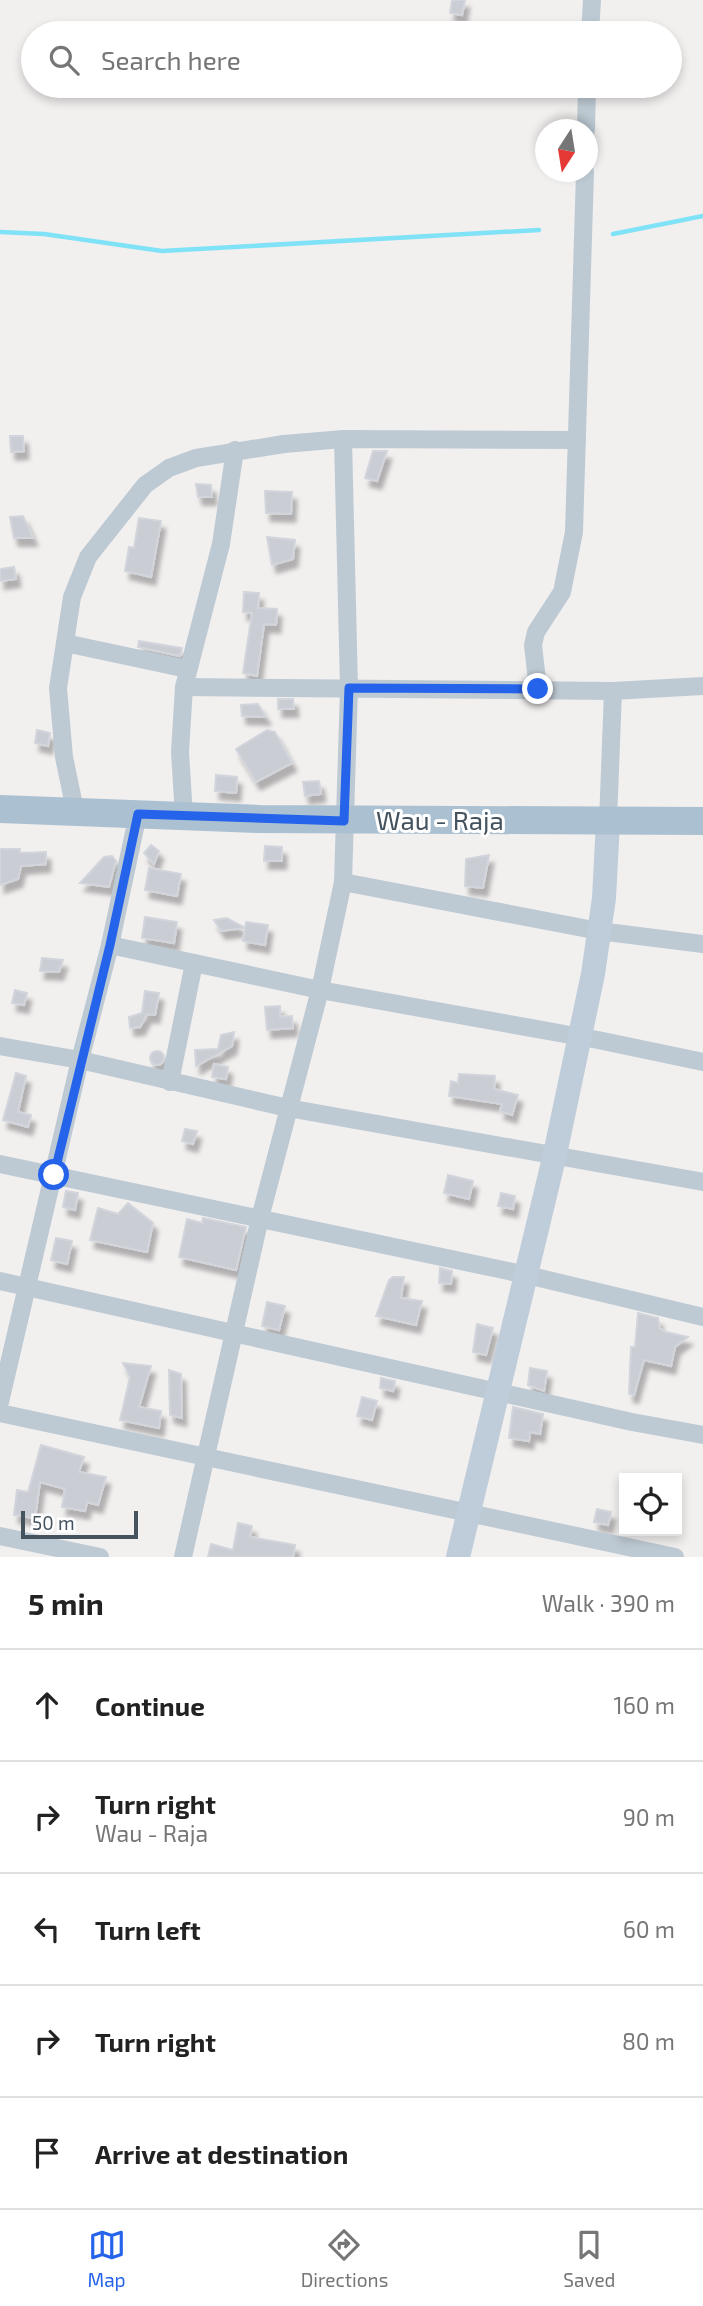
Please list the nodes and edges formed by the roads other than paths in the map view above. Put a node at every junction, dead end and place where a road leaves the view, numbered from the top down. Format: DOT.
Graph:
graph roads {
  1 [pos="592,0"];
  2 [pos="591,21"];
  3 [pos="587,98"];
  4 [pos="586,119"];
  5 [pos="585,182"];
  6 [pos="343,439"];
  7 [pos="576,440"];
  8 [pos="235,450"];
  9 [pos="65,643"];
  10 [pos="186,678"];
  11 [pos="703,686"];
  12 [pos="349,688"];
  13 [pos="538,689"];
  14 [pos="613,691"];
  15 [pos="0,809"];
  16 [pos="75,810"];
  17 [pos="138,814"];
  18 [pos="184,816"];
  19 [pos="344,821"];
  20 [pos="703,821"];
  21 [pos="618,822"];
  22 [pos="342,882"];
  23 [pos="599,931"];
  24 [pos="703,944"];
  25 [pos="110,945"];
  26 [pos="194,963"];
  27 [pos="320,990"];
  28 [pos="578,1038"];
  29 [pos="0,1046"];
  30 [pos="80,1060"];
  31 [pos="703,1062"];
  32 [pos="170,1082"];
  33 [pos="288,1108"];
  34 [pos="555,1154"];
  35 [pos="0,1164"];
  36 [pos="54,1175"];
  37 [pos="703,1182"];
  38 [pos="260,1218"];
  39 [pos="527,1275"];
  40 [pos="0,1281"];
  41 [pos="29,1287"];
  42 [pos="703,1317"];
  43 [pos="233,1333"];
  44 [pos="498,1391"];
  45 [pos="0,1402"];
  46 [pos="0,1413"];
  47 [pos="703,1435"];
  48 [pos="205,1455"];
  49 [pos="469,1512"];
  50 [pos="0,1536"];
  51 [pos="100,1557"];
  52 [pos="183,1557"];
  53 [pos="458,1557"];
  54 [pos="675,1557"];
  1 -- 2 [label="street"];
  3 -- 4 [label="street"];
  5 -- 7 [label="street"];
  6 -- 7 [label="street"];
  6 -- 8 [label="street"];
  6 -- 12 [label="street"];
  7 -- 13 [label="street"];
  8 -- 9 [label="street"];
  8 -- 10 [label="street"];
  9 -- 10 [label="street"];
  9 -- 16 [label="street"];
  10 -- 12 [label="street"];
  10 -- 18 [label="street"];
  11 -- 14 [label="street"];
  12 -- 13 [label="street"];
  12 -- 19 [label="street"];
  13 -- 14 [label="street"];
  14 -- 21 [label="street"];
  15 -- 16 [label="main road, Wau - Raja"];
  16 -- 17 [label="main road, Wau - Raja"];
  17 -- 18 [label="main road, Wau - Raja"];
  17 -- 25 [label="street"];
  18 -- 19 [label="main road, Wau - Raja"];
  19 -- 21 [label="main road, Wau - Raja"];
  19 -- 22 [label="street"];
  20 -- 21 [label="main road, Wau - Raja"];
  21 -- 23 [label="street"];
  22 -- 23 [label="street"];
  22 -- 27 [label="street"];
  23 -- 24 [label="street"];
  23 -- 28 [label="street"];
  25 -- 26 [label="street"];
  25 -- 30 [label="street"];
  26 -- 27 [label="street"];
  26 -- 32 [label="street"];
  27 -- 28 [label="street"];
  27 -- 33 [label="street"];
  28 -- 31 [label="street"];
  28 -- 34 [label="street"];
  29 -- 30 [label="street"];
  30 -- 32 [label="street"];
  30 -- 36 [label="street"];
  32 -- 33 [label="street"];
  33 -- 34 [label="street"];
  33 -- 38 [label="street"];
  34 -- 37 [label="street"];
  34 -- 39 [label="street"];
  35 -- 36 [label="street"];
  36 -- 38 [label="street"];
  36 -- 41 [label="street"];
  38 -- 39 [label="street"];
  38 -- 43 [label="street"];
  39 -- 42 [label="street"];
  39 -- 44 [label="street"];
  40 -- 41 [label="street"];
  41 -- 43 [label="street"];
  41 -- 45 [label="street"];
  43 -- 44 [label="street"];
  43 -- 48 [label="street"];
  44 -- 47 [label="street"];
  44 -- 49 [label="street"];
  46 -- 48 [label="street"];
  48 -- 49 [label="street"];
  48 -- 52 [label="street"];
  49 -- 53 [label="street"];
  49 -- 54 [label="street"];
  50 -- 51 [label="street"];
}
